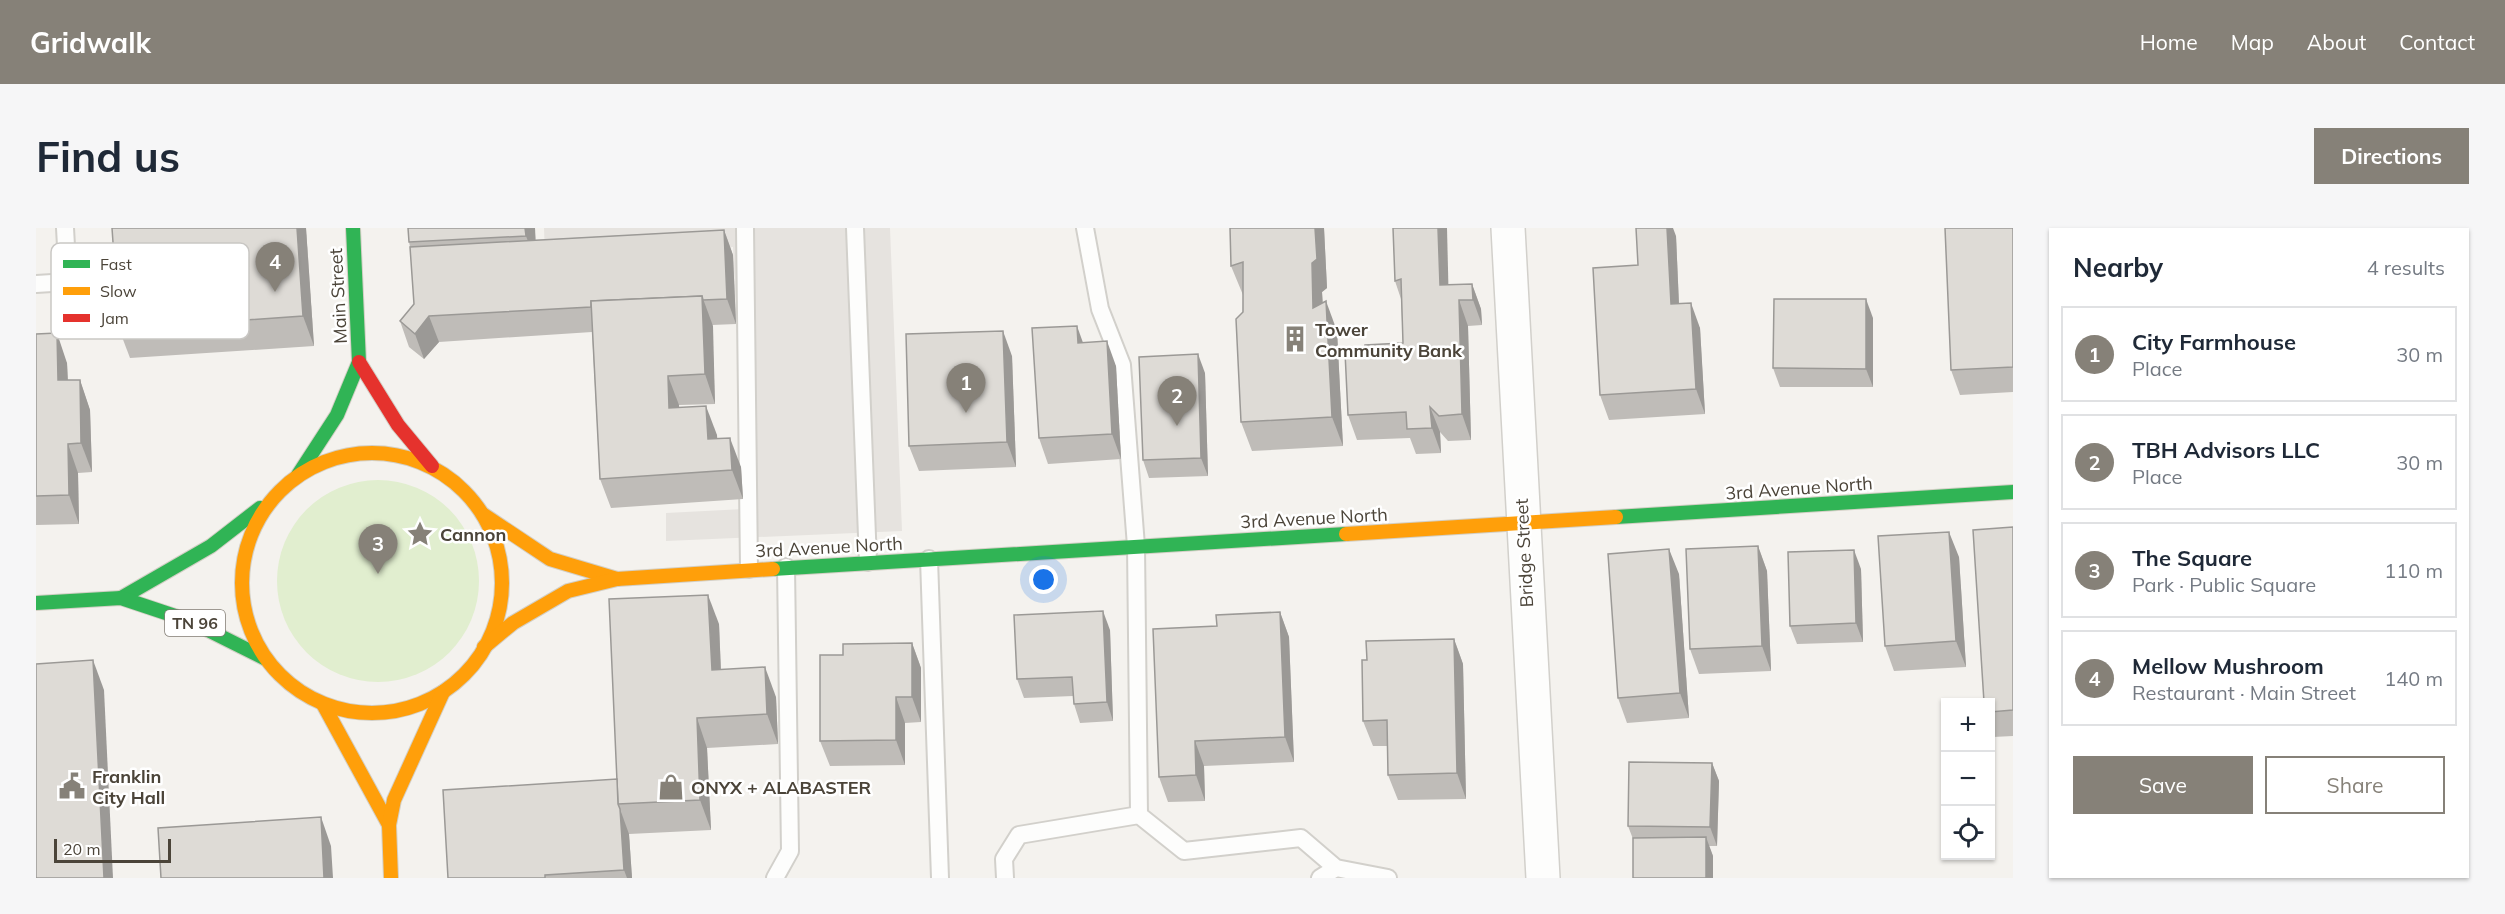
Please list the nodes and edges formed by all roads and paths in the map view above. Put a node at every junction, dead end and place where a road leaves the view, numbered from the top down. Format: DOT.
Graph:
graph roads {
  1 [pos="65,228"];
  2 [pos="353,228"];
  3 [pos="745,228"];
  4 [pos="855,228"];
  5 [pos="1085,228"];
  6 [pos="1508,228"];
  7 [pos="66,243"];
  8 [pos="51,283"];
  9 [pos="36,284"];
  10 [pos="360,362"];
  11 [pos="432,466"];
  12 [pos="297,476"];
  13 [pos="2013,492"];
  14 [pos="277,493"];
  15 [pos="484,516"];
  16 [pos="1522,524"];
  17 [pos="1136,546"];
  18 [pos="928,559"];
  19 [pos="868,562"];
  20 [pos="786,567"];
  21 [pos="749,569"];
  22 [pos="617,579"];
  23 [pos="121,598"];
  24 [pos="36,603"];
  25 [pos="484,647"];
  26 [pos="266,659"];
  27 [pos="443,692"];
  28 [pos="323,704"];
  29 [pos="1139,815"];
  30 [pos="388,825"];
  31 [pos="1336,867"];
  32 [pos="391,878"];
  33 [pos="775,878"];
  34 [pos="940,878"];
  35 [pos="1005,878"];
  36 [pos="1320,878"];
  37 [pos="1388,878"];
  38 [pos="1543,878"];
  1 -- 7 [label="lane"];
  2 -- 10 [label="main road, Main Street"];
  3 -- 21 [label="lane"];
  4 -- 19 [label="lane"];
  5 -- 17 [label="lane"];
  6 -- 16 [label="street, Bridge Street"];
  8 -- 9 [label="lane"];
  10 -- 11 [label="main road, Main Street"];
  10 -- 12 [label="main road, Main Street"];
  11 -- 12 [label="main road"];
  11 -- 15 [label="main road"];
  12 -- 14 [label="main road"];
  13 -- 16 [label="main road, 3rd Avenue North"];
  14 -- 23 [label="main road"];
  14 -- 26 [label="main road"];
  15 -- 22 [label="main road, 3rd Avenue North"];
  15 -- 25 [label="main road"];
  16 -- 17 [label="main road, 3rd Avenue North"];
  16 -- 38 [label="street, Bridge Street"];
  17 -- 18 [label="main road, 3rd Avenue North"];
  17 -- 29 [label="lane"];
  18 -- 19 [label="main road, 3rd Avenue North"];
  18 -- 34 [label="lane"];
  19 -- 20 [label="main road, 3rd Avenue North"];
  20 -- 21 [label="main road, 3rd Avenue North"];
  20 -- 33 [label="lane"];
  21 -- 22 [label="main road, 3rd Avenue North"];
  22 -- 25 [label="main road, 3rd Avenue North"];
  23 -- 24 [label="main road, TN 96"];
  23 -- 26 [label="main road, TN 96"];
  25 -- 27 [label="main road"];
  26 -- 28 [label="main road"];
  27 -- 28 [label="main road"];
  27 -- 30 [label="main road"];
  28 -- 30 [label="main road"];
  29 -- 31 [label="lane"];
  29 -- 35 [label="lane"];
  30 -- 32 [label="main road"];
  31 -- 36 [label="lane"];
  31 -- 37 [label="lane"];
}
